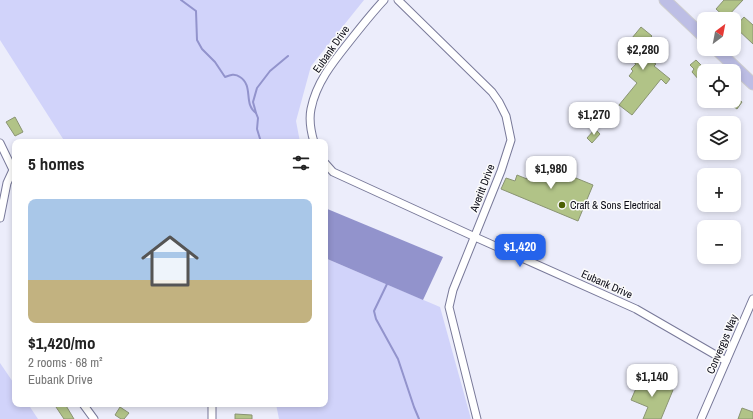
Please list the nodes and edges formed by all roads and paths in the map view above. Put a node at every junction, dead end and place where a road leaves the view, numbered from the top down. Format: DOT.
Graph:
graph roads {
  1 [pos="384,0"];
  2 [pos="398,0"];
  3 [pos="670,2"];
  4 [pos="697,30"];
  5 [pos="723,56"];
  6 [pos="753,84"];
  7 [pos="313,139"];
  8 [pos="0,143"];
  9 [pos="328,166"];
  10 [pos="12,168"];
  11 [pos="12,175"];
  12 [pos="0,218"];
  13 [pos="475,237"];
  14 [pos="753,299"];
  15 [pos="726,361"];
  16 [pos="85,407"];
  17 [pos="212,407"];
  18 [pos="94,419"];
  19 [pos="212,419"];
  20 [pos="477,419"];
  21 [pos="701,419"];
  1 -- 7 [label="street, Eubank Drive"];
  2 -- 13 [label="street, Averitt Drive"];
  3 -- 4 [label="main road"];
  5 -- 6 [label="main road"];
  8 -- 10 [label="street"];
  9 -- 13 [label="street, Eubank Drive"];
  11 -- 12 [label="street"];
  13 -- 15 [label="street, Eubank Drive"];
  13 -- 20 [label="street, Averitt Drive"];
  14 -- 15 [label="street, Convergys Way"];
  15 -- 21 [label="street, Convergys Way"];
  16 -- 18 [label="street"];
  17 -- 19 [label="street"];
}
